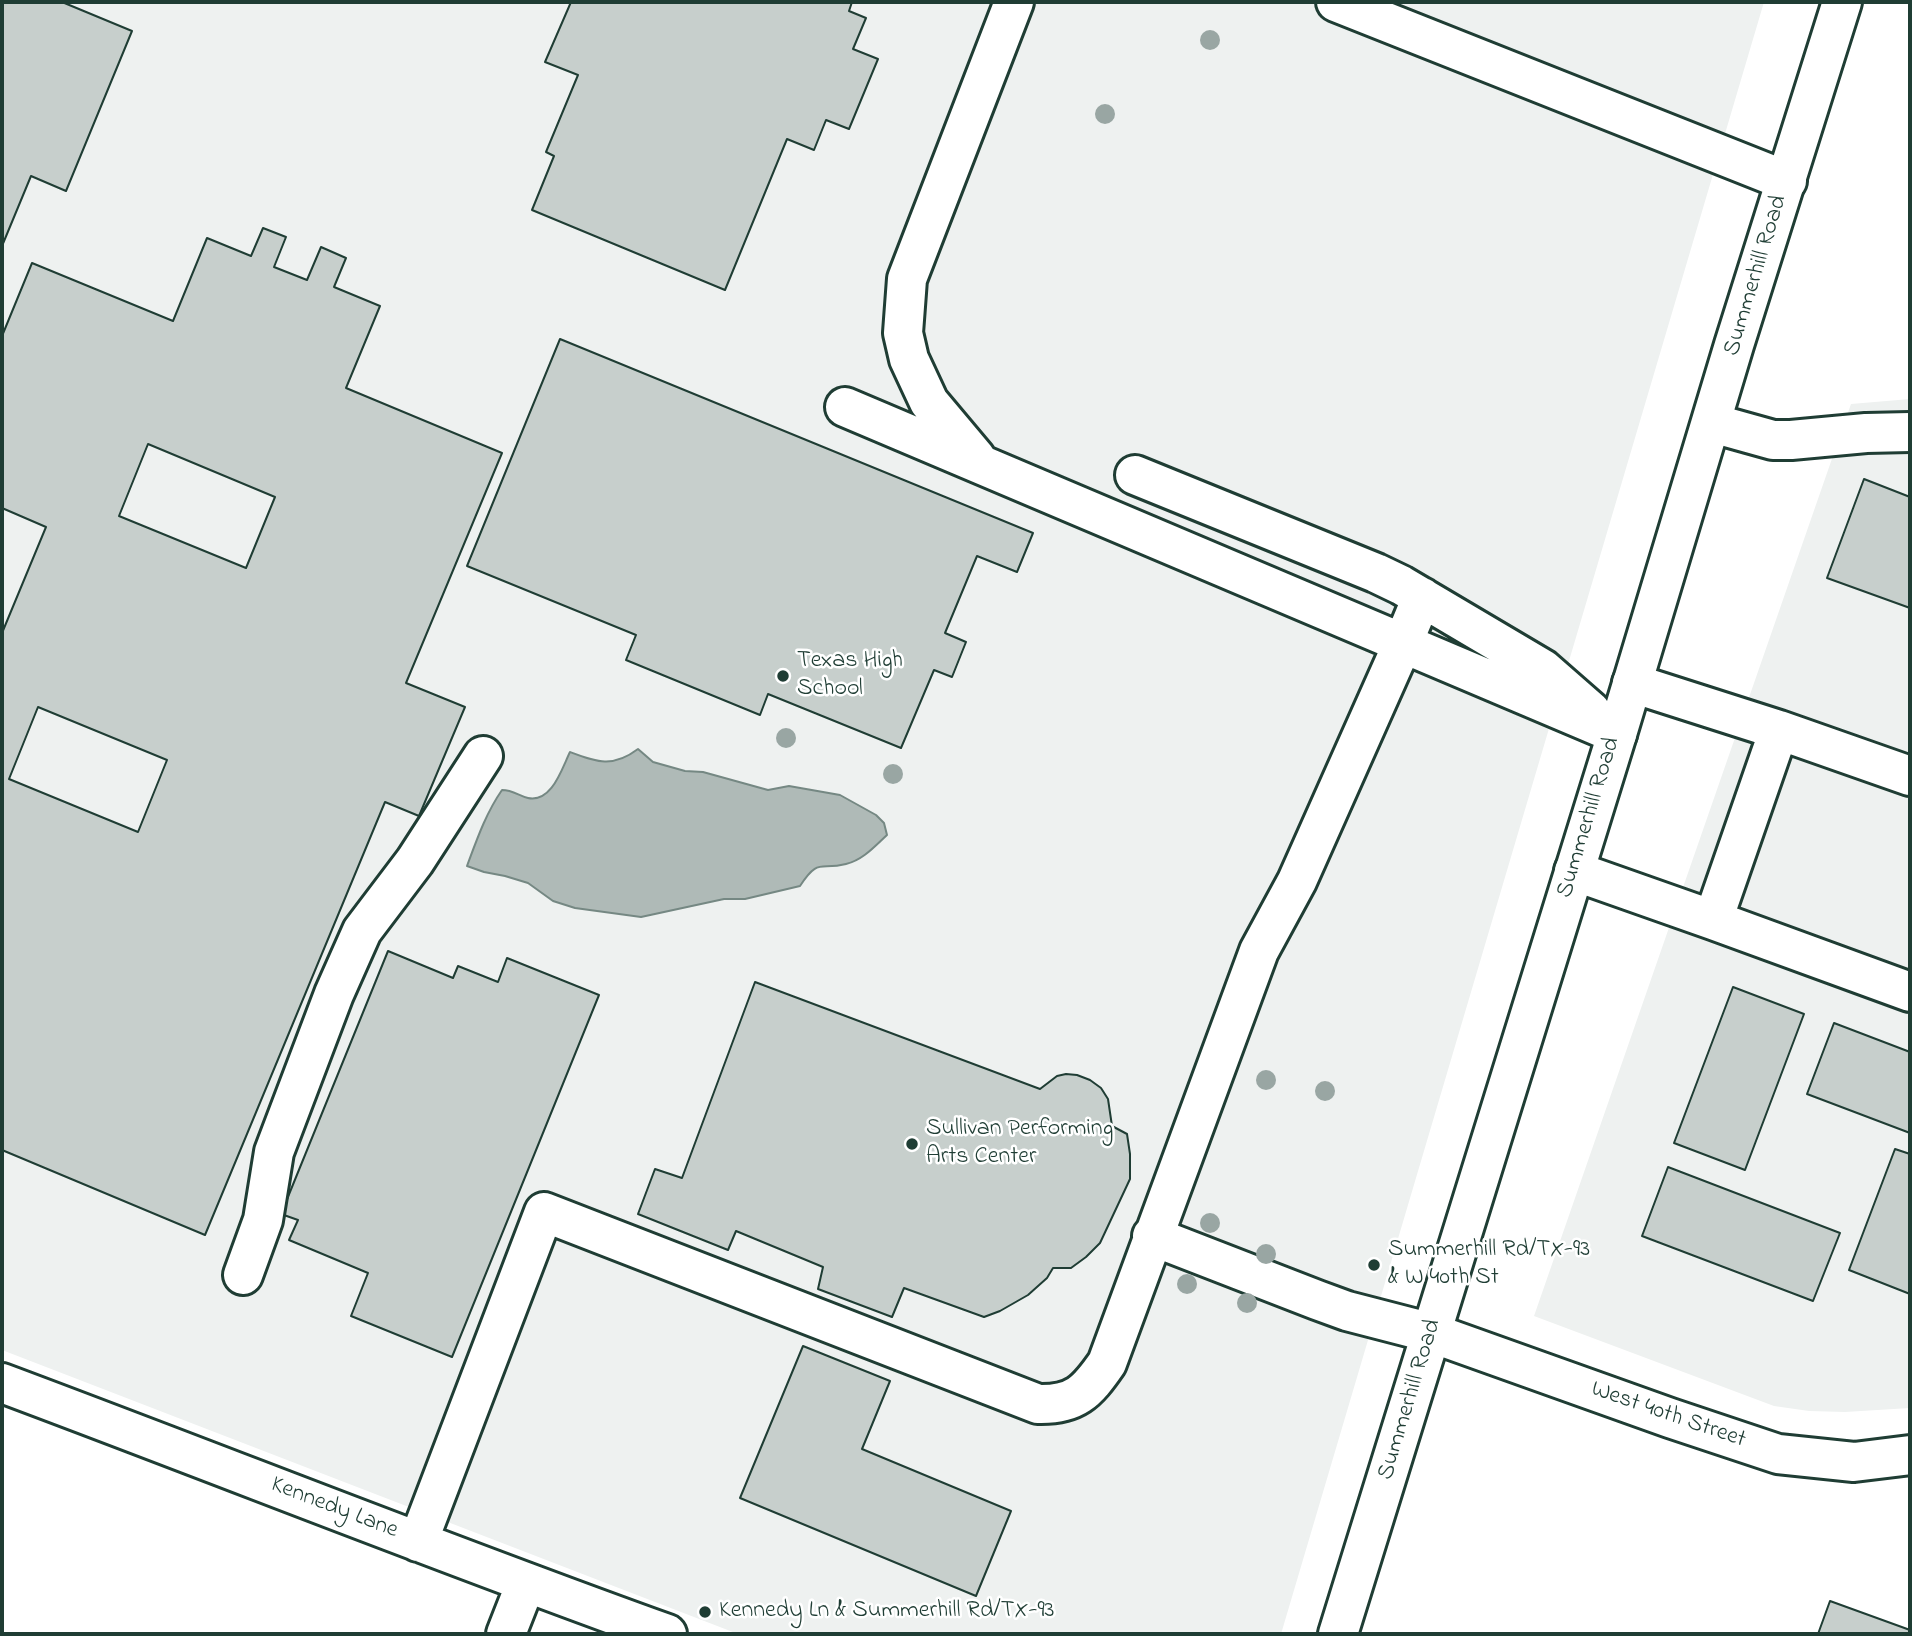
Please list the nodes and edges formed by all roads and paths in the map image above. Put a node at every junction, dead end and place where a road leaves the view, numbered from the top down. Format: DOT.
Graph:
graph roads {
  1 [pos="1014,2"];
  2 [pos="1336,2"];
  3 [pos="1842,2"];
  4 [pos="1787,181"];
  5 [pos="845,407"];
  6 [pos="1712,423"];
  7 [pos="1910,432"];
  8 [pos="982,465"];
  9 [pos="1135,475"];
  10 [pos="1422,597"];
  11 [pos="1403,643"];
  12 [pos="1632,683"];
  13 [pos="1779,730"];
  14 [pos="1616,733"];
  15 [pos="483,756"];
  16 [pos="1910,776"];
  17 [pos="1574,872"];
  18 [pos="1713,920"];
  19 [pos="1910,992"];
  20 [pos="1153,1236"];
  21 [pos="243,1275"];
  22 [pos="1432,1333"];
  23 [pos="2,1383"];
  24 [pos="1910,1455"];
  25 [pos="418,1542"];
  26 [pos="526,1583"];
  27 [pos="506,1634"];
  28 [pos="667,1634"];
  29 [pos="1338,1634"];
  1 -- 8 [label="main road"];
  2 -- 4 [label="main road"];
  3 -- 4 [label="main road, Summerhill Road"];
  4 -- 6 [label="main road, Summerhill Road"];
  5 -- 8 [label="main road"];
  6 -- 7 [label="main road"];
  6 -- 12 [label="main road, Summerhill Road"];
  8 -- 11 [label="main road"];
  9 -- 10 [label="main road"];
  10 -- 11 [label="main road"];
  10 -- 14 [label="main road"];
  11 -- 14 [label="main road"];
  11 -- 20 [label="main road"];
  12 -- 13 [label="main road"];
  12 -- 14 [label="main road, Summerhill Road"];
  13 -- 16 [label="main road"];
  13 -- 18 [label="main road"];
  14 -- 17 [label="main road, Summerhill Road"];
  15 -- 21 [label="main road"];
  17 -- 18 [label="main road"];
  17 -- 22 [label="main road, Summerhill Road"];
  18 -- 19 [label="main road"];
  20 -- 22 [label="main road, West 40th Street"];
  20 -- 25 [label="main road"];
  22 -- 24 [label="main road, West 40th Street"];
  22 -- 29 [label="main road, Summerhill Road"];
  23 -- 25 [label="main road, Kennedy Lane"];
  25 -- 26 [label="main road, Kennedy Lane"];
  26 -- 27 [label="main road"];
  26 -- 28 [label="main road, Kennedy Lane"];
}
